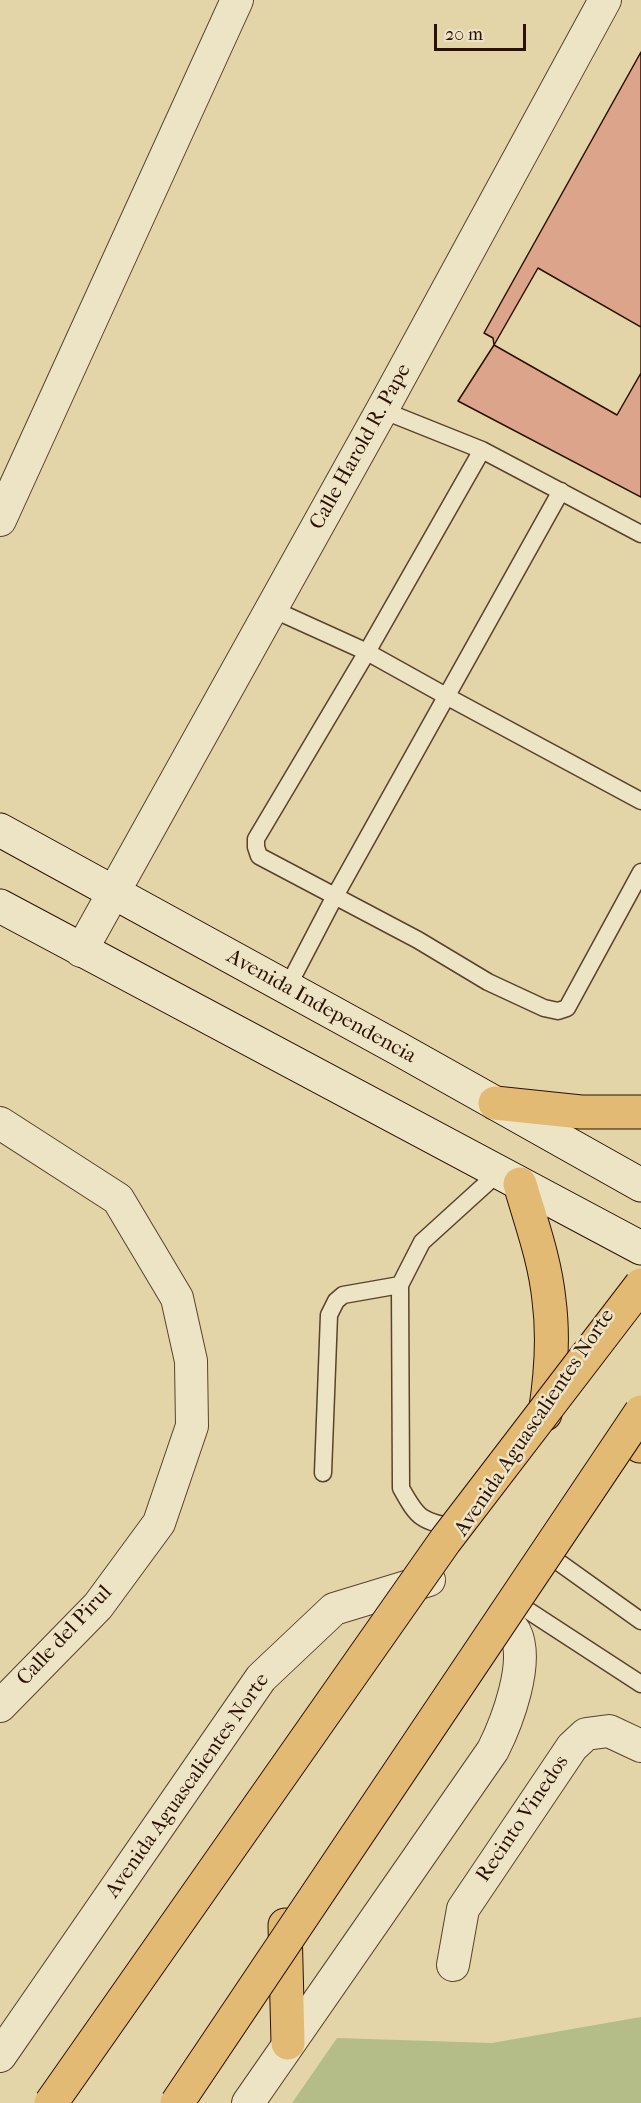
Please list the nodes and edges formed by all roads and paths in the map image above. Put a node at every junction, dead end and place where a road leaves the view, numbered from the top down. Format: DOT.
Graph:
graph roads {
  1 [pos="237,0"];
  2 [pos="605,0"];
  3 [pos="382,410"];
  4 [pos="482,450"];
  5 [pos="561,491"];
  6 [pos="0,520"];
  7 [pos="641,534"];
  8 [pos="270,608"];
  9 [pos="367,652"];
  10 [pos="446,696"];
  11 [pos="641,801"];
  12 [pos="0,830"];
  13 [pos="641,872"];
  14 [pos="113,893"];
  15 [pos="334,896"];
  16 [pos="0,906"];
  17 [pos="81,951"];
  18 [pos="287,988"];
  19 [pos="495,1103"];
  20 [pos="641,1112"];
  21 [pos="0,1123"];
  22 [pos="509,1178"];
  23 [pos="641,1185"];
  24 [pos="641,1248"];
  25 [pos="641,1265"];
  26 [pos="400,1285"];
  27 [pos="641,1285"];
  28 [pos="641,1412"];
  29 [pos="545,1414"];
  30 [pos="641,1422"];
  31 [pos="628,1448"];
  32 [pos="323,1473"];
  33 [pos="463,1529"];
  34 [pos="550,1556"];
  35 [pos="429,1581"];
  36 [pos="509,1610"];
  37 [pos="641,1621"];
  38 [pos="641,1684"];
  39 [pos="0,1706"];
  40 [pos="641,1746"];
  41 [pos="285,1924"];
  42 [pos="453,1965"];
  43 [pos="288,2043"];
  44 [pos="0,2056"];
  45 [pos="51,2103"];
  46 [pos="68,2103"];
  47 [pos="163,2103"];
  48 [pos="177,2103"];
  49 [pos="248,2103"];
  1 -- 6 [label="street"];
  2 -- 3 [label="street, Calle Harold R. Pape"];
  3 -- 4 [label="lane"];
  3 -- 8 [label="street, Calle Harold R. Pape"];
  4 -- 5 [label="lane"];
  4 -- 9 [label="lane"];
  5 -- 7 [label="lane"];
  5 -- 10 [label="lane"];
  8 -- 9 [label="lane"];
  8 -- 14 [label="street, Calle Harold R. Pape"];
  9 -- 10 [label="lane"];
  9 -- 15 [label="lane"];
  10 -- 11 [label="lane"];
  10 -- 15 [label="lane"];
  12 -- 14 [label="main road, Avenida Independencia"];
  13 -- 15 [label="lane"];
  14 -- 17 [label="street, Calle Harold R. Pape"];
  14 -- 18 [label="main road, Avenida Independencia"];
  15 -- 18 [label="lane"];
  16 -- 17 [label="main road"];
  17 -- 22 [label="main road"];
  18 -- 19 [label="main road, Avenida Independencia"];
  19 -- 20 [label="main road"];
  19 -- 23 [label="main road, Avenida Independencia"];
  21 -- 39 [label="street, Calle del Pirul"];
  22 -- 24 [label="main road"];
  22 -- 26 [label="lane"];
  22 -- 29 [label="main road"];
  25 -- 29 [label="main road, Avenida Aguascalientes Norte"];
  26 -- 32 [label="lane"];
  26 -- 33 [label="lane"];
  27 -- 45 [label="main road, bridge"];
  28 -- 31 [label="main road, bridge"];
  29 -- 33 [label="main road, Avenida Aguascalientes Norte"];
  30 -- 31 [label="main road"];
  31 -- 34 [label="main road"];
  31 -- 48 [label="main road, bridge"];
  33 -- 35 [label="main road, Avenida Aguascalientes Norte"];
  34 -- 36 [label="main road"];
  34 -- 37 [label="lane"];
  35 -- 44 [label="street, Avenida Aguascalientes Norte"];
  35 -- 46 [label="main road, Avenida Aguascalientes Norte"];
  36 -- 38 [label="lane"];
  36 -- 41 [label="main road"];
  36 -- 43 [label="street"];
  40 -- 42 [label="street, Recinto Vinedos"];
  41 -- 43 [label="main road"];
  41 -- 47 [label="main road"];
  43 -- 49 [label="street"];
}
